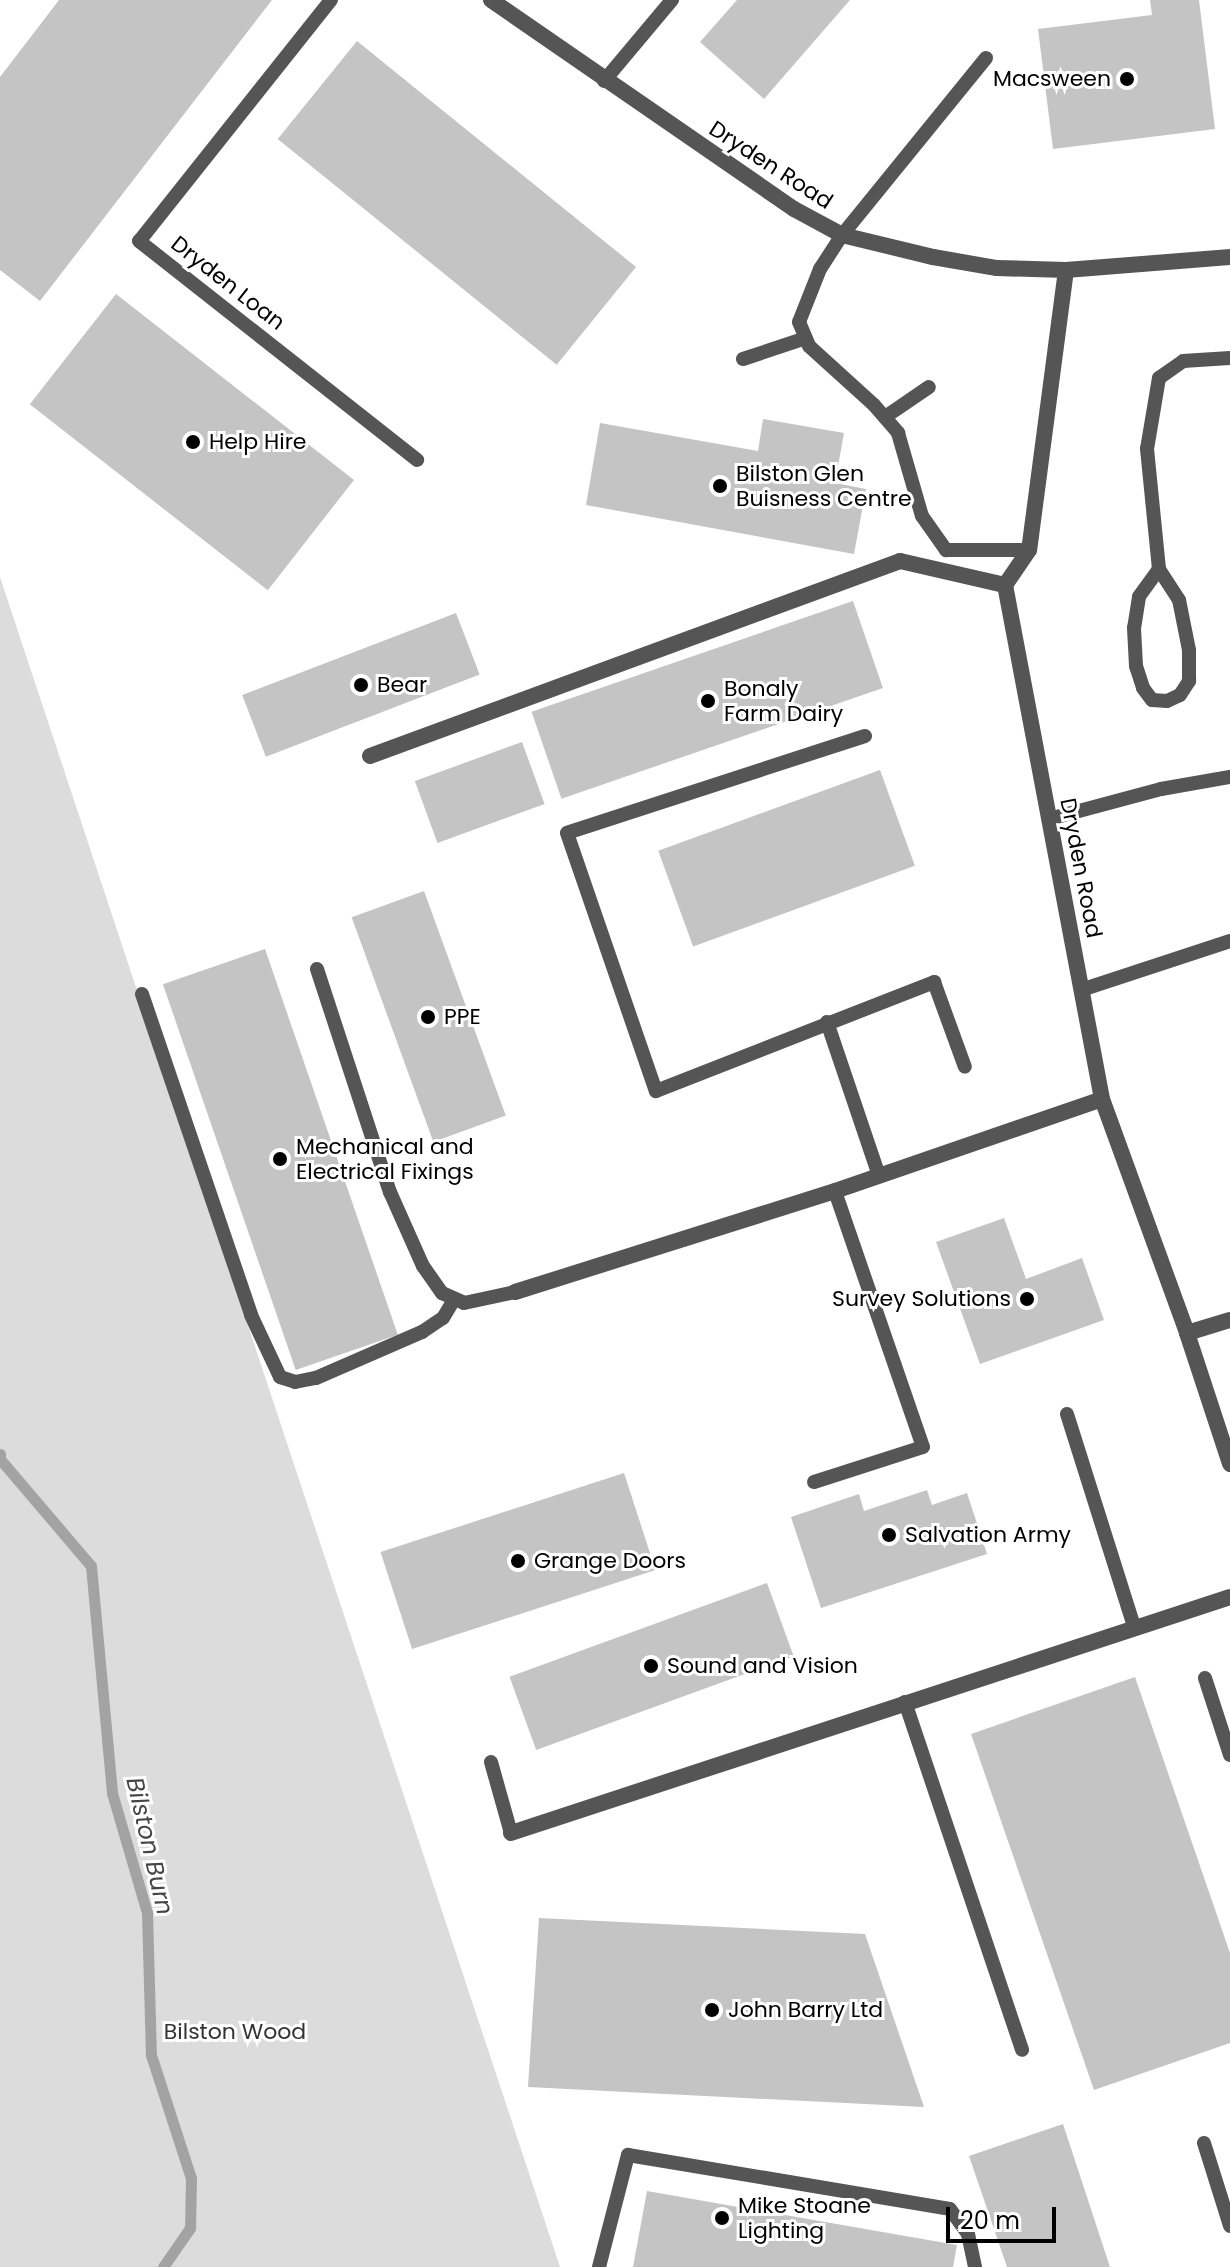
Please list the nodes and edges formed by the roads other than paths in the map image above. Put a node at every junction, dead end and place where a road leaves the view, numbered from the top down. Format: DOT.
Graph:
graph roads {
  1 [pos="331,0"];
  2 [pos="491,0"];
  3 [pos="672,0"];
  4 [pos="986,58"];
  5 [pos="604,81"];
  6 [pos="842,235"];
  7 [pos="1230,257"];
  8 [pos="1066,270"];
  9 [pos="806,338"];
  10 [pos="1230,358"];
  11 [pos="743,359"];
  12 [pos="929,387"];
  13 [pos="885,417"];
  14 [pos="417,460"];
  15 [pos="1029,550"];
  16 [pos="1159,569"];
  17 [pos="1005,585"];
  18 [pos="865,736"];
  19 [pos="370,756"];
  20 [pos="1230,777"];
  21 [pos="1049,819"];
  22 [pos="1230,941"];
  23 [pos="317,969"];
  24 [pos="1081,990"];
  25 [pos="142,994"];
  26 [pos="827,1022"];
  27 [pos="965,1067"];
  28 [pos="1102,1099"];
  29 [pos="879,1176"];
  30 [pos="835,1191"];
  31 [pos="515,1292"];
  32 [pos="454,1300"];
  33 [pos="1230,1320"];
  34 [pos="1187,1333"];
  35 [pos="1067,1414"];
  36 [pos="1230,1464"];
  37 [pos="814,1482"];
  38 [pos="1230,1597"];
  39 [pos="1134,1626"];
  40 [pos="1205,1678"];
  41 [pos="905,1702"];
  42 [pos="1230,1755"];
  43 [pos="491,1762"];
  44 [pos="511,1833"];
  45 [pos="1022,2050"];
  46 [pos="1204,2143"];
  47 [pos="1230,2226"];
  48 [pos="599,2267"];
  49 [pos="975,2267"];
  1 -- 14 [label="lane, Dryden Loan"];
  2 -- 5 [label="street, Dryden Road"];
  3 -- 5 [label="lane"];
  4 -- 6 [label="lane"];
  5 -- 6 [label="street, Dryden Road"];
  6 -- 8 [label="street, Dryden Road"];
  6 -- 9 [label="lane"];
  7 -- 8 [label="street, Dryden Road"];
  8 -- 15 [label="street"];
  9 -- 11 [label="lane"];
  9 -- 13 [label="lane"];
  10 -- 16 [label="lane"];
  12 -- 13 [label="lane"];
  13 -- 15 [label="lane"];
  15 -- 17 [label="street"];
  16 -- 16 [label="lane"];
  17 -- 19 [label="street"];
  17 -- 21 [label="street, Dryden Road"];
  18 -- 26 [label="lane"];
  20 -- 21 [label="lane"];
  21 -- 24 [label="street, Dryden Road"];
  22 -- 24 [label="lane"];
  23 -- 32 [label="lane"];
  24 -- 28 [label="street, Dryden Road"];
  25 -- 32 [label="lane"];
  26 -- 27 [label="lane"];
  26 -- 29 [label="lane"];
  28 -- 29 [label="street"];
  28 -- 34 [label="street, Dryden Road"];
  29 -- 30 [label="street"];
  30 -- 31 [label="street"];
  30 -- 37 [label="lane"];
  31 -- 32 [label="lane"];
  33 -- 34 [label="street"];
  34 -- 36 [label="street, Dryden Road"];
  35 -- 39 [label="lane"];
  38 -- 39 [label="street"];
  39 -- 41 [label="street"];
  40 -- 42 [label="lane"];
  41 -- 44 [label="street"];
  41 -- 45 [label="lane"];
  43 -- 44 [label="lane"];
  46 -- 47 [label="lane"];
  48 -- 49 [label="lane"];
}
